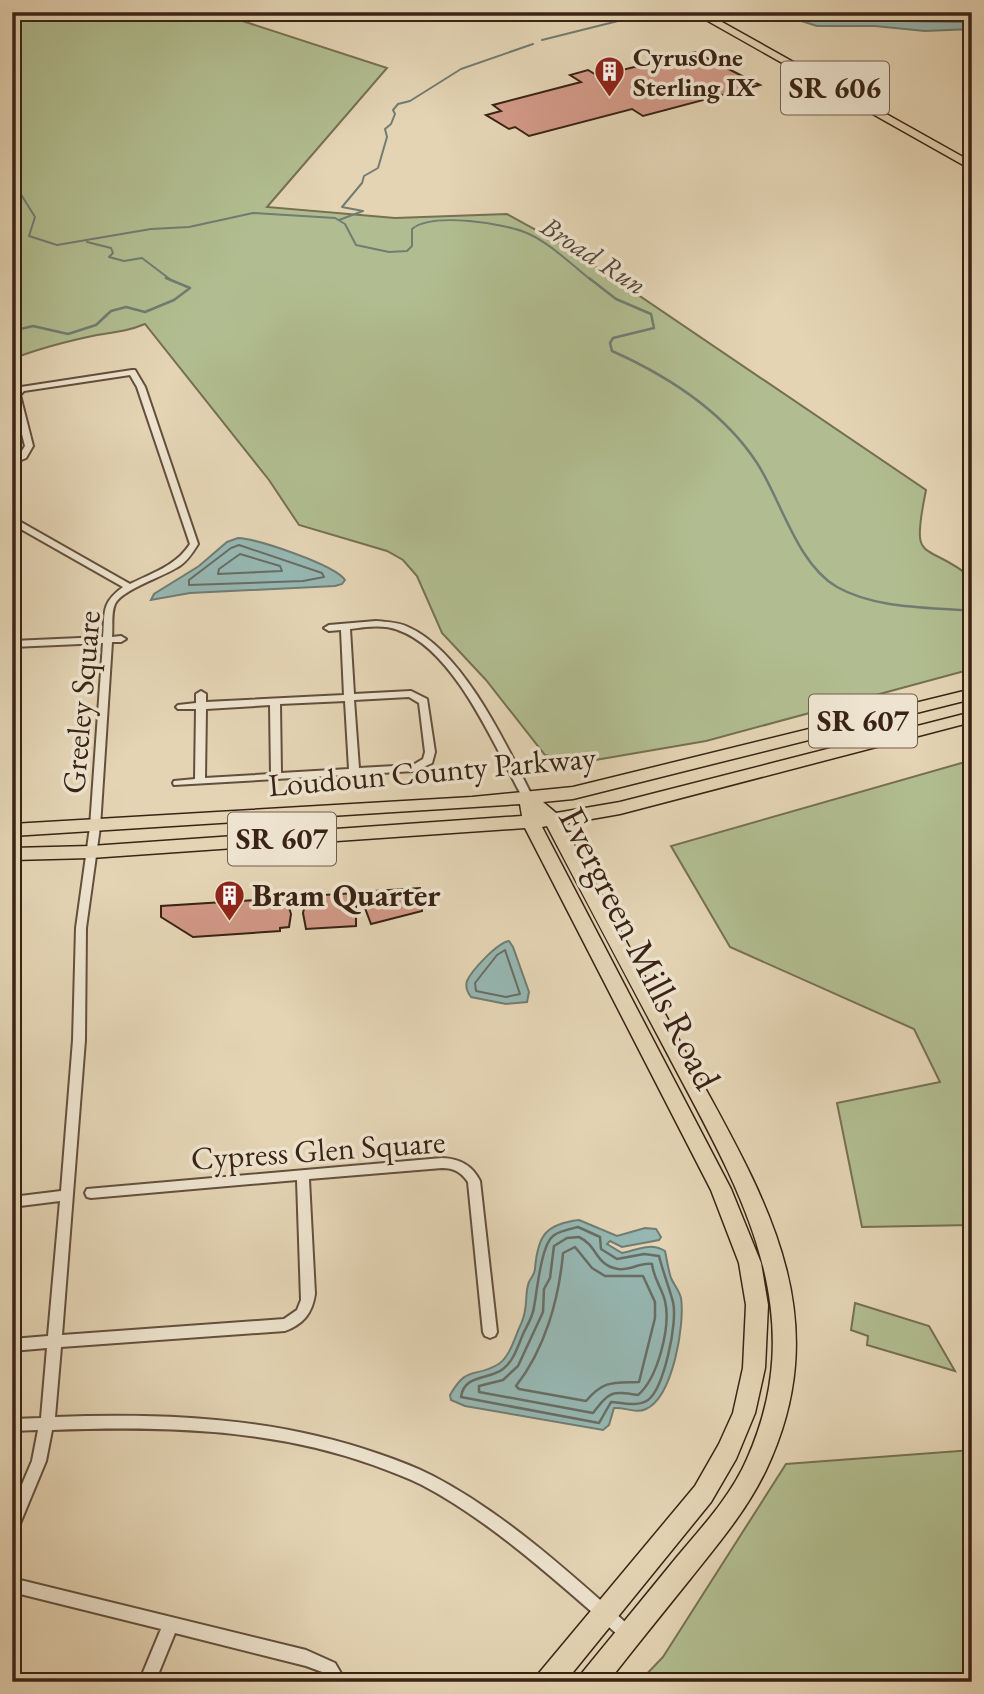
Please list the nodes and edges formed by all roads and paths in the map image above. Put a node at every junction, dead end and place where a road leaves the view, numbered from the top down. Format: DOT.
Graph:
graph roads {
  1 [pos="697,12"];
  2 [pos="715,12"];
  3 [pos="972,155"];
  4 [pos="972,167"];
  5 [pos="12,462"];
  6 [pos="12,520"];
  7 [pos="131,588"];
  8 [pos="345,627"];
  9 [pos="329,628"];
  10 [pos="107,639"];
  11 [pos="121,639"];
  12 [pos="12,644"];
  13 [pos="201,694"];
  14 [pos="972,694"];
  15 [pos="349,697"];
  16 [pos="275,701"];
  17 [pos="201,706"];
  18 [pos="181,707"];
  19 [pos="972,717"];
  20 [pos="354,772"];
  21 [pos="276,777"];
  22 [pos="200,782"];
  23 [pos="178,783"];
  24 [pos="528,798"];
  25 [pos="552,820"];
  26 [pos="531,822"];
  27 [pos="95,827"];
  28 [pos="12,830"];
  29 [pos="91,852"];
  30 [pos="12,854"];
  31 [pos="303,1175"];
  32 [pos="92,1193"];
  33 [pos="66,1195"];
  34 [pos="12,1202"];
  35 [pos="490,1332"];
  36 [pos="55,1342"];
  37 [pos="12,1345"];
  38 [pos="47,1424"];
  39 [pos="12,1425"];
  40 [pos="12,1526"];
  41 [pos="12,1585"];
  42 [pos="605,1614"];
  43 [pos="171,1624"];
  44 [pos="629,1635"];
  45 [pos="147,1682"];
  46 [pos="338,1682"];
  47 [pos="548,1682"];
  48 [pos="591,1682"];
  1 -- 4 [label="main road, SR 606"];
  2 -- 3 [label="main road, SR 606"];
  5 -- 7 [label="street, Greeley Square"];
  6 -- 7 [label="street"];
  7 -- 10 [label="street, Greeley Square"];
  8 -- 9 [label="street"];
  8 -- 15 [label="street"];
  8 -- 24 [label="street"];
  10 -- 11 [label="street"];
  10 -- 12 [label="street"];
  10 -- 27 [label="street, Greeley Square"];
  13 -- 17 [label="street"];
  14 -- 24 [label="main road, Loudoun County Parkway / SR 607"];
  15 -- 16 [label="street"];
  15 -- 20 [label="street"];
  15 -- 20 [label="street"];
  16 -- 17 [label="street"];
  16 -- 21 [label="street"];
  17 -- 18 [label="street"];
  17 -- 22 [label="street"];
  19 -- 25 [label="main road, Loudoun County Parkway / SR 607"];
  20 -- 21 [label="street"];
  21 -- 22 [label="street"];
  22 -- 23 [label="street"];
  24 -- 25 [label="main road, Evergreen Mills Road"];
  24 -- 26 [label="main road, Evergreen Mills Road"];
  24 -- 27 [label="main road, Loudoun County Parkway / SR 607"];
  25 -- 26 [label="main road, Loudoun County Parkway / SR 607"];
  25 -- 44 [label="main road, Evergreen Mills Road"];
  26 -- 29 [label="main road, Loudoun County Parkway / SR 607"];
  26 -- 42 [label="main road, Evergreen Mills Road"];
  27 -- 28 [label="main road, Loudoun County Parkway / SR 607"];
  27 -- 29 [label="street, Greeley Square"];
  29 -- 30 [label="main road, Loudoun County Parkway / SR 607"];
  29 -- 33 [label="street, Greeley Square"];
  31 -- 32 [label="street, Cypress Glen Square"];
  31 -- 35 [label="street, Cypress Glen Square"];
  31 -- 36 [label="street"];
  33 -- 34 [label="street"];
  33 -- 36 [label="street, Greeley Square"];
  36 -- 37 [label="street"];
  36 -- 38 [label="street, Greeley Square"];
  38 -- 39 [label="street"];
  38 -- 40 [label="street, Greeley Square"];
  38 -- 42 [label="street"];
  41 -- 43 [label="street"];
  42 -- 44 [label="street"];
  42 -- 47 [label="main road, Evergreen Mills Road"];
  43 -- 45 [label="street"];
  43 -- 46 [label="street"];
  44 -- 48 [label="main road, Evergreen Mills Road"];
}
